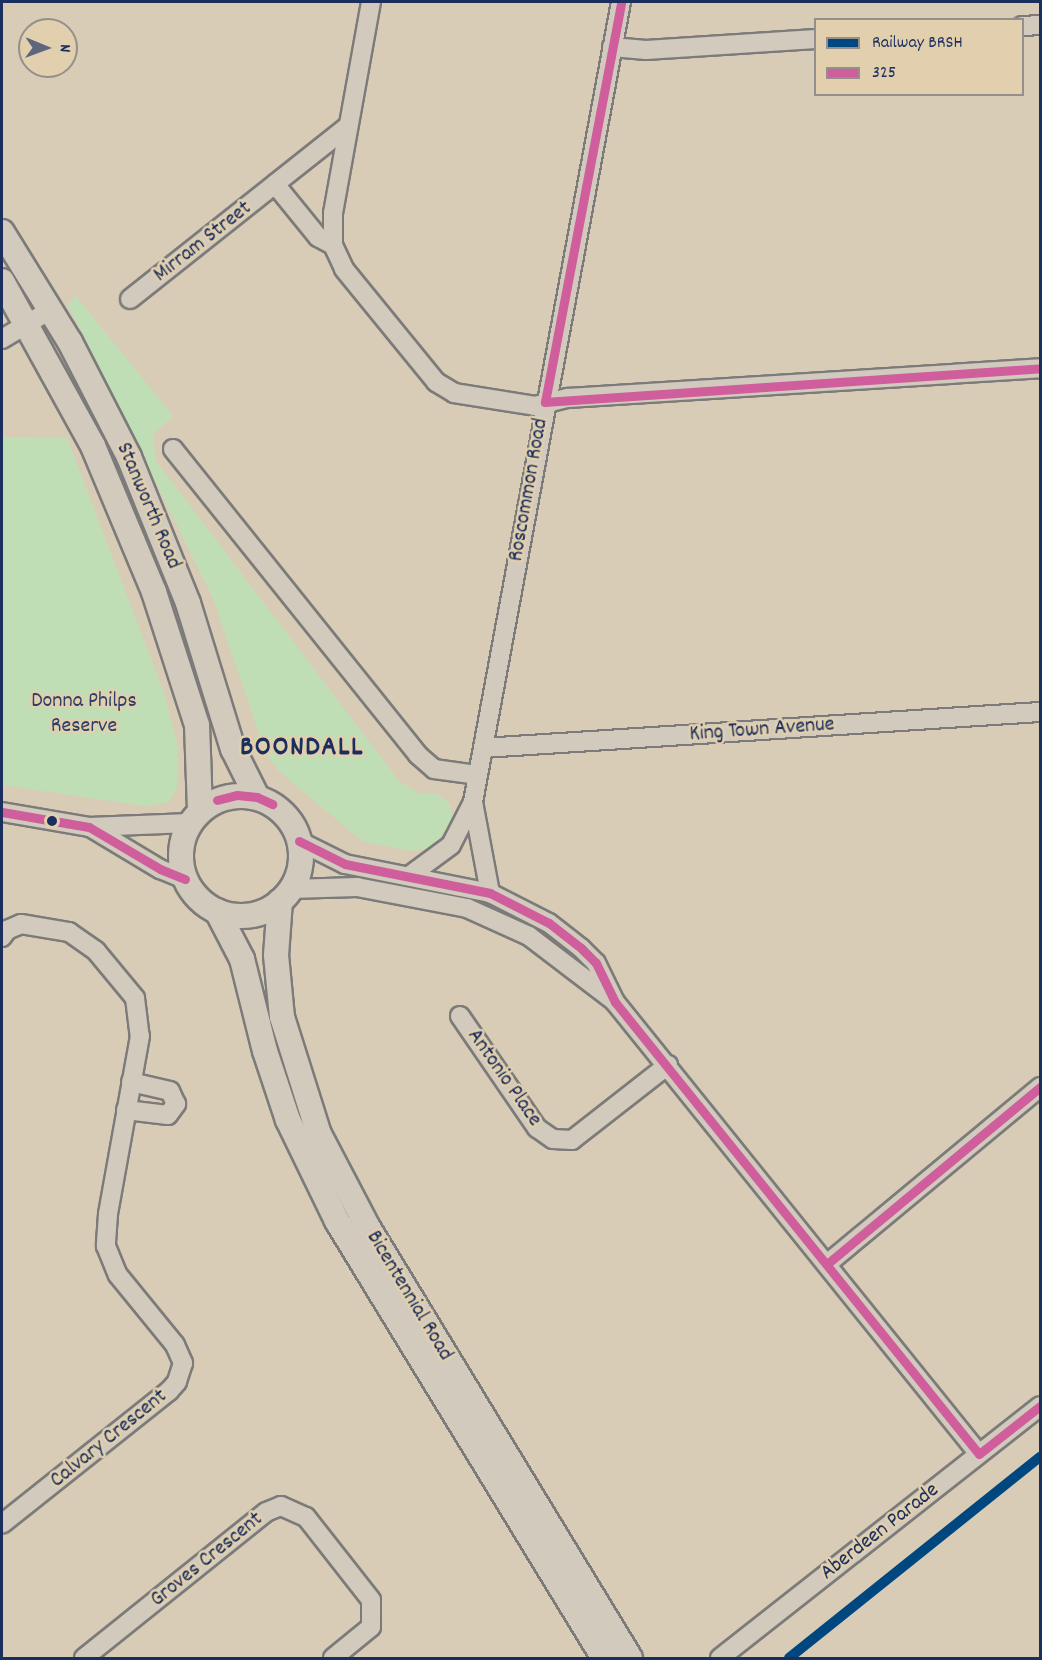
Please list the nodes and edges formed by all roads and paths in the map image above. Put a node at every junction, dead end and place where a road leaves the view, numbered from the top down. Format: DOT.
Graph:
graph roads {
  1 [pos="371,2"];
  2 [pos="621,2"];
  3 [pos="1041,25"];
  4 [pos="1024,26"];
  5 [pos="814,39"];
  6 [pos="612,47"];
  7 [pos="347,127"];
  8 [pos="275,184"];
  9 [pos="2,232"];
  10 [pos="333,245"];
  11 [pos="2,281"];
  12 [pos="130,299"];
  13 [pos="52,309"];
  14 [pos="28,324"];
  15 [pos="2,339"];
  16 [pos="1041,368"];
  17 [pos="545,402"];
  18 [pos="173,449"];
  19 [pos="1041,712"];
  20 [pos="483,748"];
  21 [pos="477,775"];
  22 [pos="257,797"];
  23 [pos="473,802"];
  24 [pos="2,812"];
  25 [pos="195,817"];
  26 [pos="89,827"];
  27 [pos="299,841"];
  28 [pos="409,876"];
  29 [pos="185,879"];
  30 [pos="490,893"];
  31 [pos="286,895"];
  32 [pos="217,911"];
  33 [pos="2,937"];
  34 [pos="615,1002"];
  35 [pos="460,1016"];
  36 [pos="668,1065"];
  37 [pos="131,1083"];
  38 [pos="1041,1087"];
  39 [pos="126,1110"];
  40 [pos="827,1264"];
  41 [pos="1041,1406"];
  42 [pos="979,1454"];
  43 [pos="2,1524"];
  44 [pos="84,1659"];
  45 [pos="333,1659"];
  46 [pos="603,1659"];
  47 [pos="630,1659"];
  48 [pos="720,1659"];
  1 -- 7 [label="street"];
  2 -- 6 [label="street, Roscommon Road"];
  3 -- 4 [label="street"];
  5 -- 6 [label="street"];
  6 -- 17 [label="street, Roscommon Road"];
  7 -- 8 [label="street, Mirram Street"];
  7 -- 10 [label="street"];
  8 -- 10 [label="street"];
  8 -- 12 [label="street, Mirram Street"];
  9 -- 13 [label="main road, Stanworth Road"];
  10 -- 17 [label="street"];
  11 -- 14 [label="main road, Stanworth Road"];
  13 -- 14 [label="street"];
  13 -- 22 [label="main road, Stanworth Road"];
  14 -- 15 [label="street"];
  14 -- 25 [label="main road, Stanworth Road"];
  16 -- 17 [label="street"];
  17 -- 20 [label="street, Roscommon Road"];
  18 -- 21 [label="street, Stanworth Road"];
  19 -- 20 [label="street, King Town Avenue"];
  20 -- 21 [label="street, Roscommon Road"];
  21 -- 23 [label="street, Roscommon Road"];
  22 -- 25 [label="main road"];
  22 -- 27 [label="main road"];
  23 -- 28 [label="street, Roscommon Road"];
  23 -- 30 [label="street, Roscommon Road"];
  24 -- 26 [label="street"];
  25 -- 26 [label="street"];
  25 -- 29 [label="main road"];
  26 -- 29 [label="street"];
  27 -- 28 [label="street"];
  27 -- 31 [label="main road"];
  28 -- 30 [label="street"];
  29 -- 32 [label="main road"];
  30 -- 34 [label="street"];
  31 -- 32 [label="main road"];
  31 -- 34 [label="street"];
  31 -- 47 [label="main road, Bicentennial Road"];
  32 -- 46 [label="main road, Bicentennial Road"];
  33 -- 37 [label="street, Calvary Crescent"];
  34 -- 36 [label="street"];
  35 -- 36 [label="street, Antonio Place"];
  36 -- 40 [label="street"];
  37 -- 39 [label="street, Calvary Crescent"];
  37 -- 39 [label="street"];
  38 -- 40 [label="street"];
  39 -- 43 [label="street, Calvary Crescent"];
  40 -- 42 [label="street"];
  41 -- 42 [label="street, Aberdeen Parade"];
  42 -- 48 [label="street, Aberdeen Parade"];
  44 -- 45 [label="street, Groves Crescent"];
}
